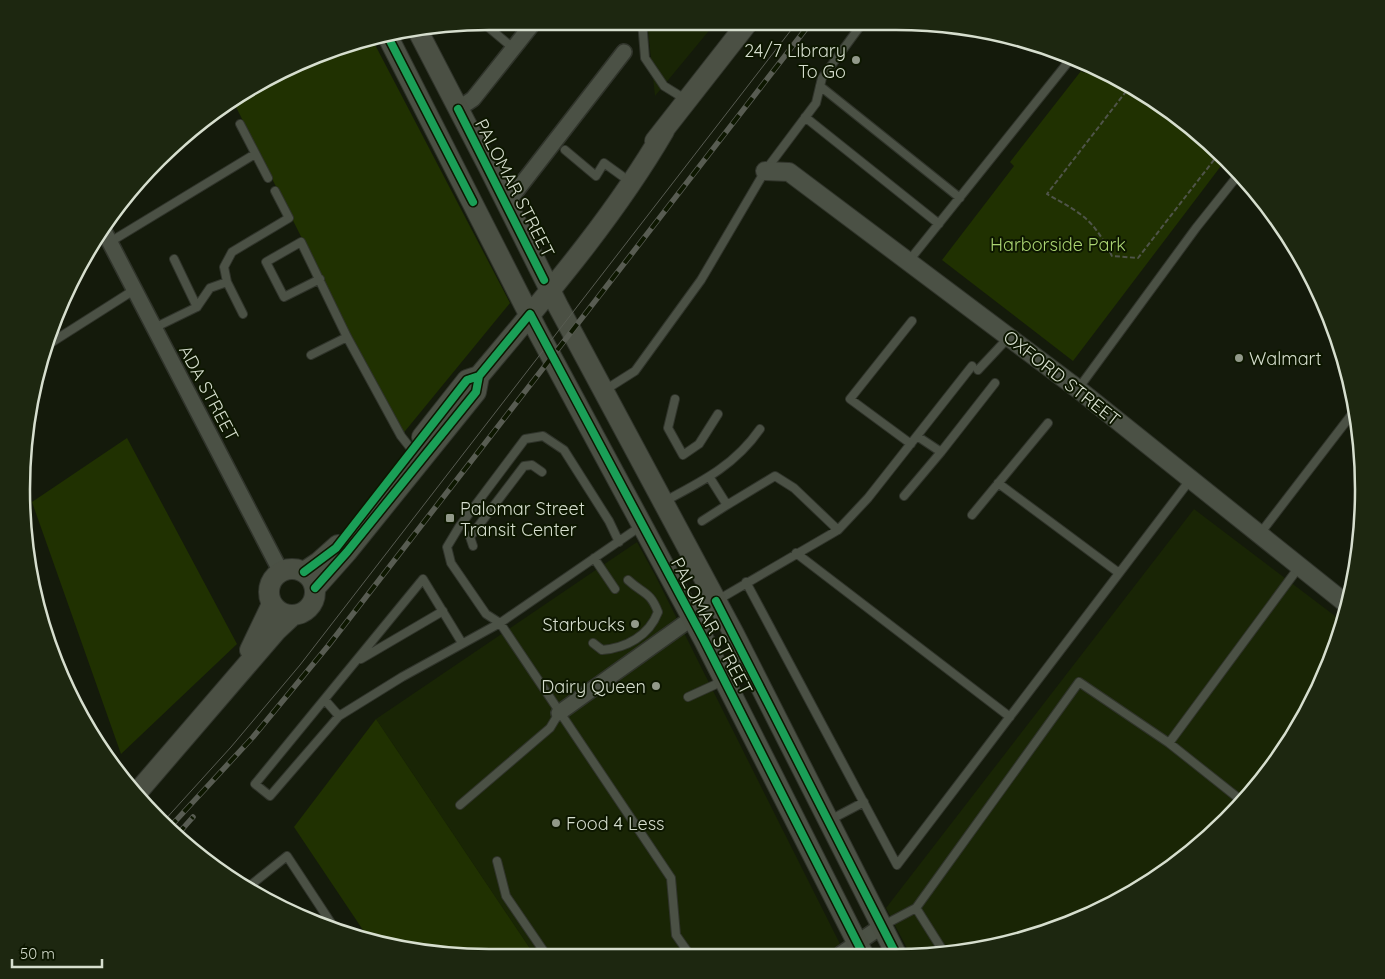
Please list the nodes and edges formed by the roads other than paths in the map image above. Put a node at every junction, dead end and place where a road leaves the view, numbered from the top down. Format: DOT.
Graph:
graph roads {
  1 [pos="492,30"];
  2 [pos="528,30"];
  3 [pos="643,30"];
  4 [pos="742,30"];
  5 [pos="857,30"];
  6 [pos="420,36"];
  7 [pos="390,41"];
  8 [pos="513,48"];
  9 [pos="624,52"];
  10 [pos="1067,63"];
  11 [pos="820,86"];
  12 [pos="687,101"];
  13 [pos="458,109"];
  14 [pos="805,117"];
  15 [pos="240,124"];
  16 [pos="664,131"];
  17 [pos="565,150"];
  18 [pos="255,154"];
  19 [pos="765,171"];
  20 [pos="622,176"];
  21 [pos="268,178"];
  22 [pos="1234,180"];
  23 [pos="275,191"];
  24 [pos="960,198"];
  25 [pos="507,203"];
  26 [pos="939,224"];
  27 [pos="107,237"];
  28 [pos="174,259"];
  29 [pos="908,262"];
  30 [pos="320,279"];
  31 [pos="227,282"];
  32 [pos="547,286"];
  33 [pos="134,290"];
  34 [pos="197,307"];
  35 [pos="244,314"];
  36 [pos="530,314"];
  37 [pos="912,321"];
  38 [pos="154,328"];
  39 [pos="347,336"];
  40 [pos="1009,337"];
  41 [pos="55,340"];
  42 [pos="311,355"];
  43 [pos="479,376"];
  44 [pos="995,383"];
  45 [pos="1078,389"];
  46 [pos="604,391"];
  47 [pos="675,399"];
  48 [pos="718,414"];
  49 [pos="1349,419"];
  50 [pos="1048,423"];
  51 [pos="760,429"];
  52 [pos="917,436"];
  53 [pos="911,444"];
  54 [pos="412,450"];
  55 [pos="941,452"];
  56 [pos="542,472"];
  57 [pos="710,478"];
  58 [pos="1190,480"];
  59 [pos="998,483"];
  60 [pos="904,496"];
  61 [pos="663,502"];
  62 [pos="727,505"];
  63 [pos="972,515"];
  64 [pos="702,521"];
  65 [pos="643,525"];
  66 [pos="838,530"];
  67 [pos="1259,536"];
  68 [pos="618,542"];
  69 [pos="472,546"];
  70 [pos="796,553"];
  71 [pos="594,558"];
  72 [pos="1299,567"];
  73 [pos="281,572"];
  74 [pos="1119,574"];
  75 [pos="309,580"];
  76 [pos="628,580"];
  77 [pos="746,582"];
  78 [pos="615,589"];
  79 [pos="1341,600"];
  80 [pos="716,601"];
  81 [pos="272,604"];
  82 [pos="443,611"];
  83 [pos="292,616"];
  84 [pos="692,618"];
  85 [pos="500,623"];
  86 [pos="462,642"];
  87 [pos="593,643"];
  88 [pos="355,663"];
  89 [pos="242,670"];
  90 [pos="724,680"];
  91 [pos="688,697"];
  92 [pos="325,700"];
  93 [pos="559,713"];
  94 [pos="339,716"];
  95 [pos="1010,717"];
  96 [pos="1169,743"];
  97 [pos="142,789"];
  98 [pos="1237,797"];
  99 [pos="864,802"];
  100 [pos="460,806"];
  101 [pos="828,821"];
  102 [pos="497,860"];
  103 [pos="253,883"];
  104 [pos="916,908"];
  105 [pos="329,920"];
  106 [pos="882,926"];
  107 [pos="940,947"];
  108 [pos="861,948"];
  109 [pos="542,949"];
  110 [pos="686,949"];
  111 [pos="894,949"];
  1 -- 8 [label="lane"];
  2 -- 8 [label="street"];
  3 -- 12 [label="lane"];
  4 -- 12 [label="main road"];
  5 -- 11 [label="lane"];
  6 -- 13 [label="main road, PALOMAR STREET"];
  7 -- 36 [label="main road, PALOMAR STREET"];
  8 -- 13 [label="street"];
  9 -- 25 [label="street"];
  10 -- 24 [label="lane"];
  11 -- 14 [label="lane"];
  11 -- 24 [label="lane"];
  12 -- 16 [label="main road"];
  13 -- 25 [label="main road, PALOMAR STREET"];
  14 -- 19 [label="lane"];
  14 -- 26 [label="lane"];
  15 -- 18 [label="lane"];
  16 -- 20 [label="main road"];
  16 -- 32 [label="main road"];
  17 -- 20 [label="lane"];
  18 -- 21 [label="lane"];
  18 -- 27 [label="lane"];
  19 -- 29 [label="street, OXFORD STREET"];
  19 -- 46 [label="lane"];
  20 -- 32 [label="main road"];
  22 -- 45 [label="lane"];
  23 -- 31 [label="lane"];
  24 -- 26 [label="lane"];
  25 -- 32 [label="main road, PALOMAR STREET"];
  26 -- 29 [label="lane"];
  27 -- 33 [label="street, ADA STREET"];
  28 -- 34 [label="lane"];
  29 -- 40 [label="street, OXFORD STREET"];
  30 -- 30 [label="lane"];
  30 -- 39 [label="lane"];
  31 -- 34 [label="lane"];
  31 -- 35 [label="lane"];
  32 -- 36 [label="main road"];
  32 -- 46 [label="main road, PALOMAR STREET"];
  33 -- 38 [label="street, ADA STREET"];
  33 -- 41 [label="lane"];
  34 -- 38 [label="lane"];
  36 -- 43 [label="main road"];
  36 -- 65 [label="main road, PALOMAR STREET"];
  37 -- 53 [label="lane"];
  38 -- 73 [label="street, ADA STREET"];
  39 -- 42 [label="lane"];
  39 -- 54 [label="lane"];
  40 -- 45 [label="street, OXFORD STREET"];
  40 -- 52 [label="lane"];
  43 -- 54 [label="main road"];
  43 -- 75 [label="main road"];
  44 -- 55 [label="lane"];
  45 -- 58 [label="street, OXFORD STREET"];
  46 -- 61 [label="main road, PALOMAR STREET"];
  47 -- 48 [label="lane"];
  49 -- 67 [label="lane"];
  50 -- 59 [label="lane"];
  51 -- 57 [label="lane"];
  52 -- 53 [label="lane"];
  52 -- 55 [label="lane"];
  53 -- 66 [label="lane"];
  54 -- 75 [label="main road"];
  55 -- 60 [label="lane"];
  56 -- 69 [label="lane"];
  57 -- 61 [label="lane"];
  57 -- 62 [label="lane"];
  58 -- 67 [label="street, OXFORD STREET"];
  58 -- 74 [label="lane"];
  59 -- 63 [label="lane"];
  59 -- 74 [label="lane"];
  61 -- 80 [label="main road, PALOMAR STREET"];
  62 -- 64 [label="lane"];
  62 -- 66 [label="lane"];
  65 -- 68 [label="lane"];
  65 -- 84 [label="main road, PALOMAR STREET"];
  66 -- 70 [label="lane"];
  67 -- 72 [label="street, OXFORD STREET"];
  68 -- 71 [label="lane"];
  68 -- 85 [label="lane"];
  70 -- 77 [label="lane"];
  70 -- 95 [label="lane"];
  71 -- 78 [label="lane"];
  71 -- 85 [label="lane"];
  72 -- 79 [label="street, OXFORD STREET"];
  72 -- 96 [label="lane"];
  73 -- 75 [label="main road"];
  73 -- 81 [label="main road"];
  74 -- 95 [label="lane"];
  75 -- 83 [label="main road"];
  76 -- 87 [label="lane"];
  77 -- 80 [label="lane"];
  77 -- 99 [label="lane"];
  80 -- 84 [label="street"];
  80 -- 101 [label="main road, PALOMAR STREET"];
  81 -- 83 [label="main road"];
  81 -- 89 [label="main road"];
  82 -- 86 [label="lane"];
  82 -- 88 [label="lane"];
  82 -- 88 [label="lane"];
  83 -- 89 [label="main road"];
  84 -- 90 [label="main road, PALOMAR STREET"];
  84 -- 93 [label="street"];
  85 -- 86 [label="lane"];
  85 -- 93 [label="lane"];
  86 -- 94 [label="lane"];
  88 -- 92 [label="lane"];
  89 -- 97 [label="main road"];
  90 -- 91 [label="lane"];
  90 -- 108 [label="main road, PALOMAR STREET"];
  92 -- 94 [label="lane"];
  92 -- 94 [label="lane"];
  93 -- 100 [label="lane"];
  93 -- 110 [label="lane"];
  95 -- 99 [label="lane"];
  96 -- 98 [label="lane"];
  96 -- 104 [label="lane"];
  99 -- 101 [label="lane"];
  101 -- 106 [label="main road, PALOMAR STREET"];
  102 -- 109 [label="lane"];
  103 -- 105 [label="lane"];
  104 -- 106 [label="lane"];
  104 -- 107 [label="lane"];
  106 -- 108 [label="street"];
  106 -- 111 [label="main road, PALOMAR STREET"];
}
